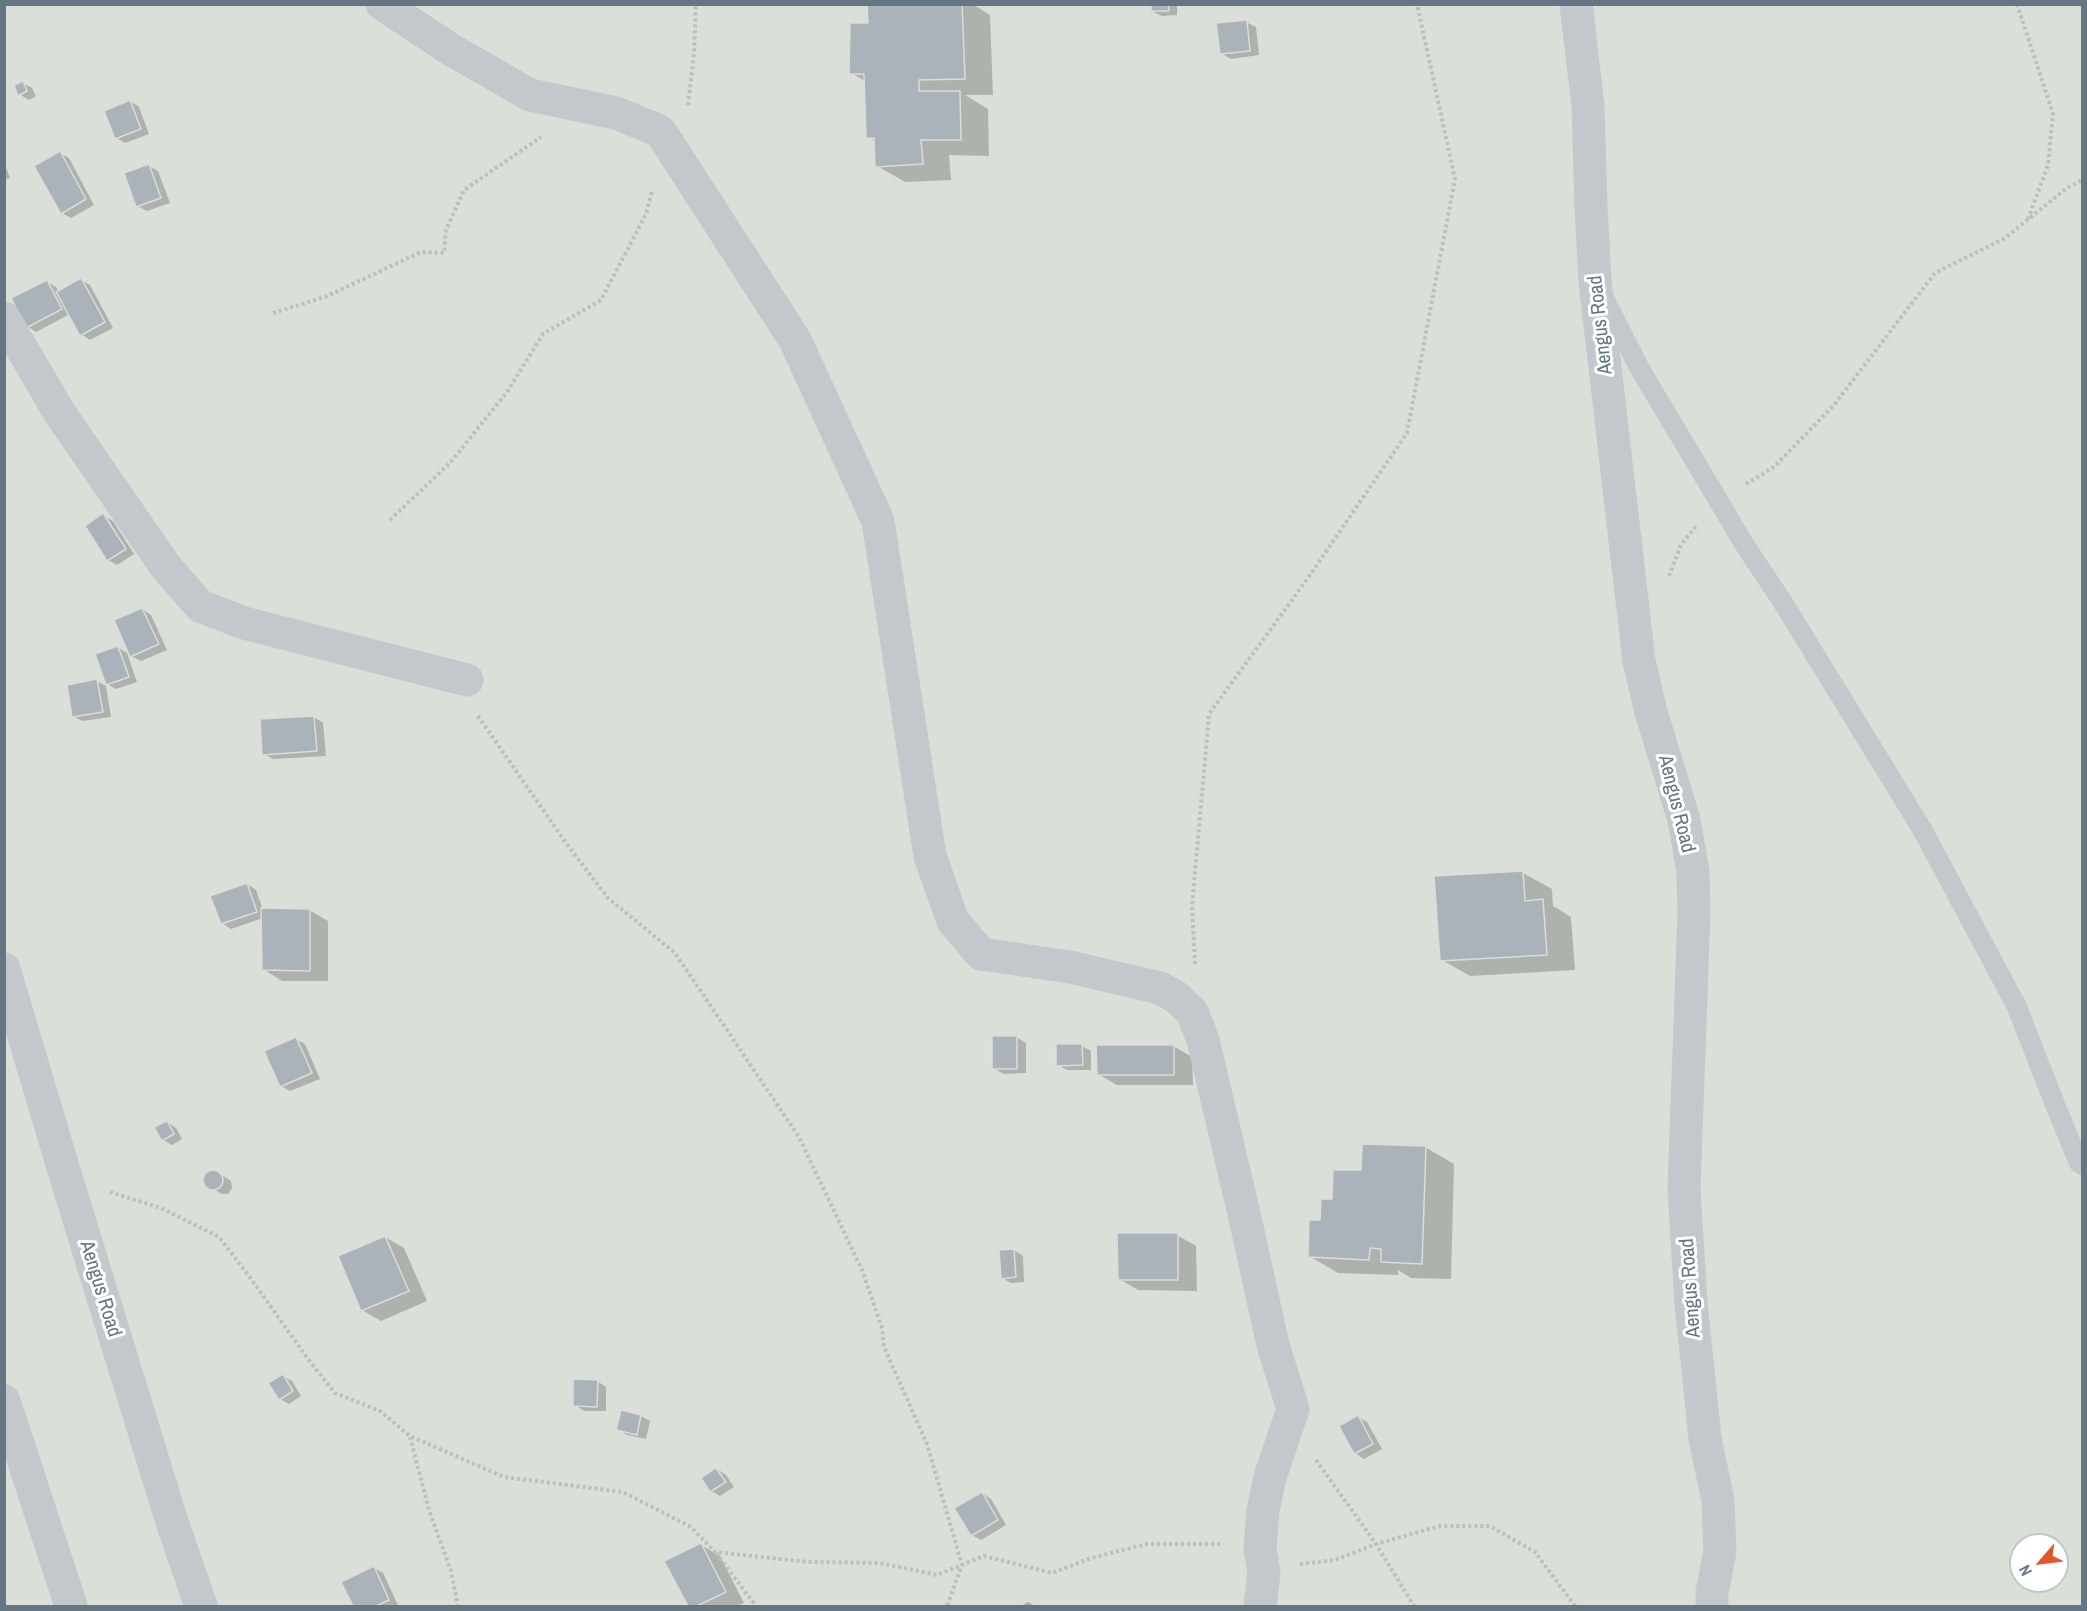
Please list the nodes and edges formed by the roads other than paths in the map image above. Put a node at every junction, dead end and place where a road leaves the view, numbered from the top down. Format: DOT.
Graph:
graph roads {
  1 [pos="382,4"];
  2 [pos="1576,4"];
  3 [pos="1595,281"];
  4 [pos="4,318"];
  5 [pos="467,680"];
  6 [pos="4,969"];
  7 [pos="2082,1165"];
  8 [pos="4,1401"];
  9 [pos="71,1606"];
  10 [pos="201,1606"];
  11 [pos="1260,1606"];
  12 [pos="1712,1606"];
  1 -- 11 [label="street"];
  2 -- 3 [label="street, Aengus Road"];
  3 -- 7 [label="lane"];
  3 -- 12 [label="street, Aengus Road"];
  4 -- 5 [label="street"];
  6 -- 10 [label="street, Aengus Road"];
  8 -- 9 [label="street"];
}
